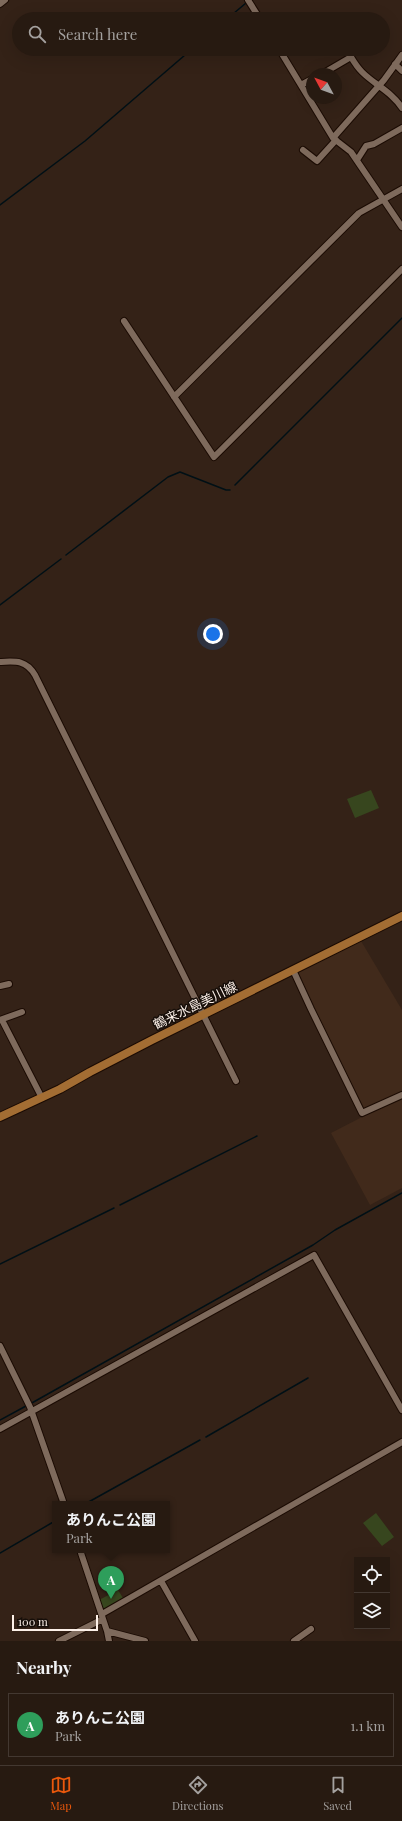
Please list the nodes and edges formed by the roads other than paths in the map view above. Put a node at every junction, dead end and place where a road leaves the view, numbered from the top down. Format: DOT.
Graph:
graph roads {
  1 [pos="5,0"];
  2 [pos="248,0"];
  3 [pos="0,4"];
  4 [pos="256,12"];
  5 [pos="402,54"];
  6 [pos="282,56"];
  7 [pos="395,64"];
  8 [pos="332,68"];
  9 [pos="402,71"];
  10 [pos="306,83"];
  11 [pos="301,85"];
  12 [pos="379,85"];
  13 [pos="402,108"];
  14 [pos="402,128"];
  15 [pos="335,139"];
  16 [pos="303,150"];
  17 [pos="356,160"];
  18 [pos="402,189"];
  19 [pos="384,199"];
  20 [pos="402,227"];
  21 [pos="402,269"];
  22 [pos="124,321"];
  23 [pos="174,397"];
  24 [pos="0,662"];
  25 [pos="402,916"];
  26 [pos="293,970"];
  27 [pos="9,984"];
  28 [pos="0,986"];
  29 [pos="22,1012"];
  30 [pos="204,1014"];
  31 [pos="1,1020"];
  32 [pos="236,1081"];
  33 [pos="402,1095"];
  34 [pos="42,1098"];
  35 [pos="0,1117"];
  36 [pos="0,1346"];
  37 [pos="30,1408"];
  38 [pos="402,1410"];
  39 [pos="0,1429"];
  40 [pos="402,1442"];
  41 [pos="63,1501"];
  42 [pos="81,1553"];
  43 [pos="161,1581"];
  44 [pos="103,1617"];
  45 [pos="311,1629"];
  46 [pos="107,1631"];
  47 [pos="58,1641"];
  48 [pos="109,1641"];
  49 [pos="144,1641"];
  50 [pos="195,1641"];
  51 [pos="294,1641"];
  1 -- 3 [label="street"];
  2 -- 4 [label="street"];
  5 -- 7 [label="street"];
  6 -- 11 [label="street"];
  7 -- 9 [label="street"];
  7 -- 12 [label="street"];
  8 -- 12 [label="street"];
  10 -- 11 [label="street"];
  11 -- 15 [label="street"];
  12 -- 13 [label="street"];
  12 -- 15 [label="street"];
  14 -- 17 [label="street"];
  15 -- 16 [label="street"];
  15 -- 17 [label="street"];
  17 -- 19 [label="street"];
  18 -- 19 [label="street"];
  19 -- 20 [label="street"];
  19 -- 23 [label="street"];
  21 -- 23 [label="street"];
  22 -- 23 [label="street"];
  24 -- 30 [label="street"];
  25 -- 26 [label="main road, 鶴来水島美川線"];
  26 -- 30 [label="main road, 鶴来水島美川線"];
  26 -- 33 [label="street"];
  27 -- 28 [label="street"];
  29 -- 31 [label="street"];
  30 -- 32 [label="street"];
  30 -- 34 [label="main road, 鶴来水島美川線"];
  31 -- 34 [label="street"];
  34 -- 35 [label="main road, 鶴来水島美川線"];
  36 -- 37 [label="street"];
  37 -- 38 [label="street"];
  37 -- 39 [label="street"];
  37 -- 41 [label="street"];
  40 -- 43 [label="street"];
  42 -- 44 [label="street"];
  43 -- 44 [label="street"];
  43 -- 50 [label="street"];
  44 -- 46 [label="street"];
  44 -- 47 [label="street"];
  45 -- 51 [label="street"];
  46 -- 48 [label="street"];
  46 -- 49 [label="street"];
}
